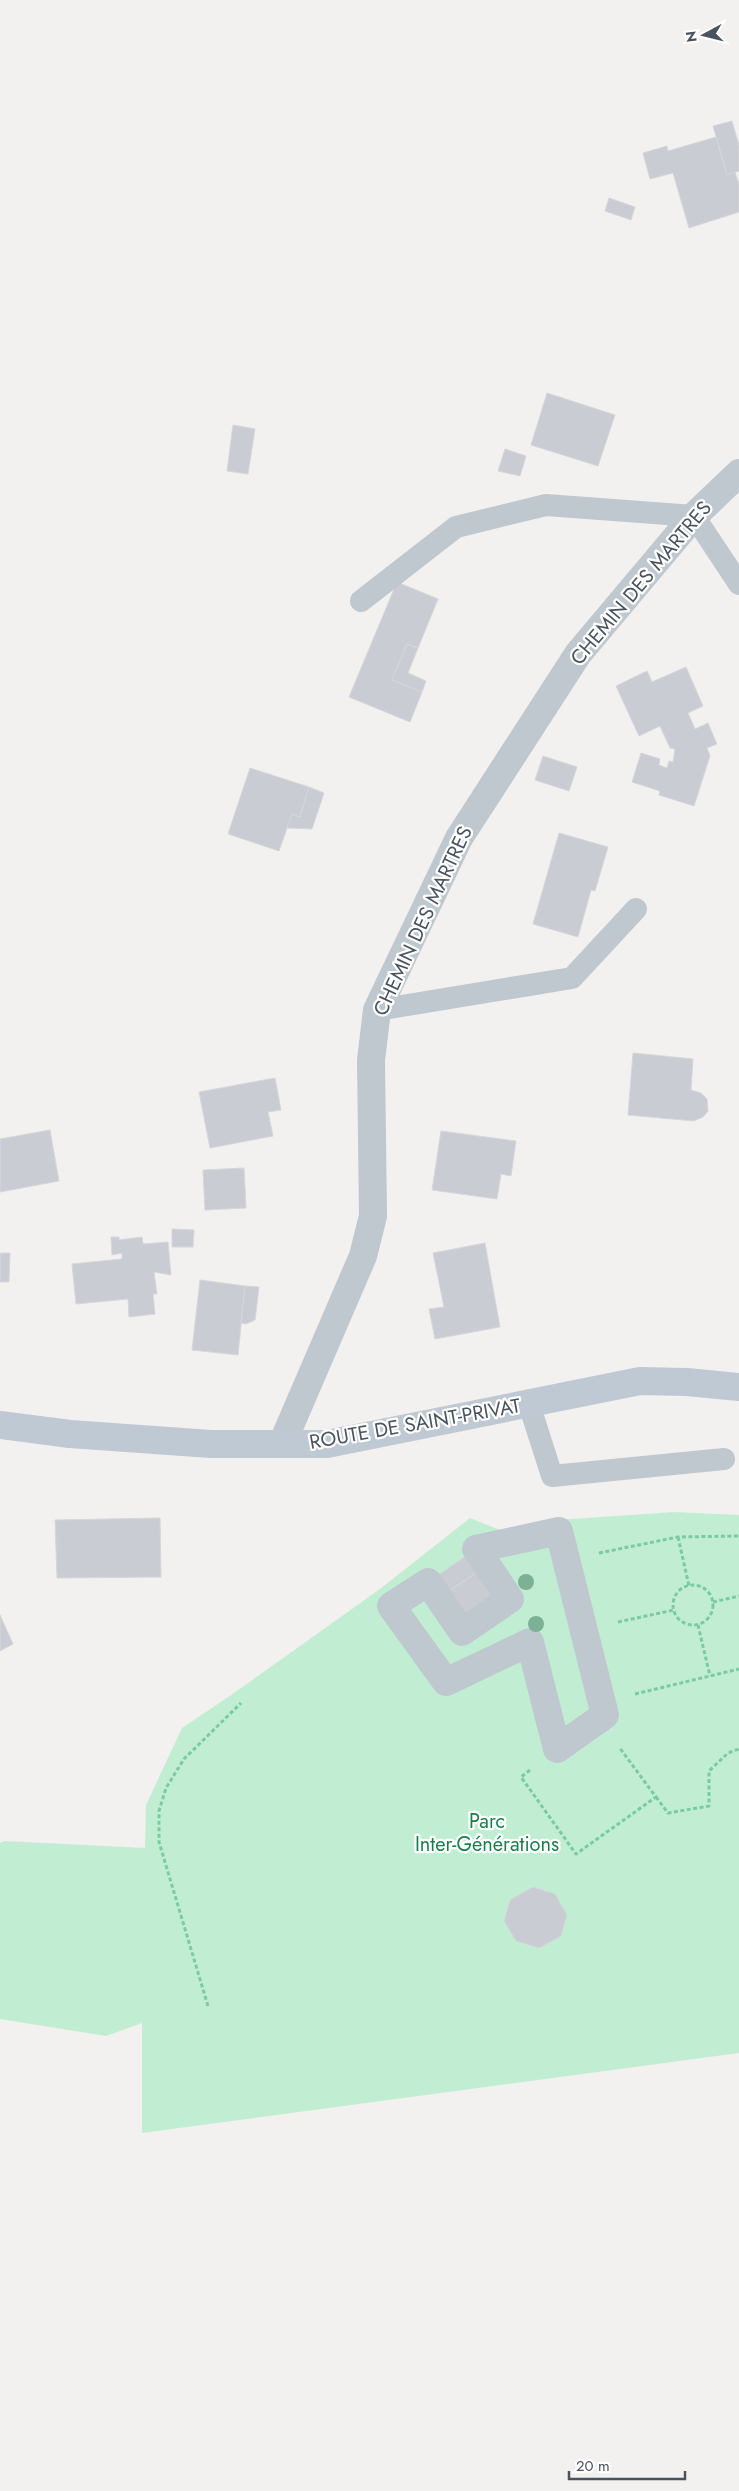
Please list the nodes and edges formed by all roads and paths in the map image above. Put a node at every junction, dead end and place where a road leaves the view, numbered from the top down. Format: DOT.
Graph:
graph roads {
  1 [pos="739,473"];
  2 [pos="694,516"];
  3 [pos="739,584"];
  4 [pos="360,601"];
  5 [pos="636,910"];
  6 [pos="377,1010"];
  7 [pos="739,1388"];
  8 [pos="529,1404"];
  9 [pos="0,1425"];
  10 [pos="282,1444"];
  11 [pos="724,1459"];
  12 [pos="739,1536"];
  13 [pos="678,1537"];
  14 [pos="599,1562"];
  15 [pos="689,1586"];
  16 [pos="739,1596"];
  17 [pos="713,1602"];
  18 [pos="674,1610"];
  19 [pos="615,1623"];
  20 [pos="698,1625"];
  21 [pos="739,1669"];
  22 [pos="710,1676"];
  23 [pos="631,1695"];
  24 [pos="241,1703"];
  25 [pos="600,1720"];
  26 [pos="558,1749"];
  27 [pos="739,1749"];
  28 [pos="656,1797"];
  29 [pos="208,2006"];
  1 -- 2 [label="street, CHEMIN DES MARTRES"];
  2 -- 3 [label="lane"];
  2 -- 4 [label="lane"];
  2 -- 6 [label="street, CHEMIN DES MARTRES"];
  5 -- 6 [label="lane"];
  6 -- 10 [label="street, CHEMIN DES MARTRES"];
  7 -- 8 [label="street, ROUTE DE SAINT-PRIVAT"];
  8 -- 10 [label="street, ROUTE DE SAINT-PRIVAT"];
  8 -- 11 [label="lane"];
  9 -- 10 [label="street, ROUTE DE SAINT-PRIVAT"];
  12 -- 13 [label="path"];
  13 -- 14 [label="path"];
  13 -- 15 [label="path"];
  15 -- 17 [label="path"];
  15 -- 18 [label="path"];
  16 -- 17 [label="path"];
  17 -- 20 [label="path"];
  18 -- 19 [label="path"];
  18 -- 20 [label="path"];
  20 -- 22 [label="path"];
  21 -- 22 [label="path"];
  22 -- 23 [label="path"];
  24 -- 29 [label="path"];
  25 -- 26 [label="street"];
  25 -- 26 [label="street"];
  25 -- 28 [label="path"];
  26 -- 28 [label="path"];
  27 -- 28 [label="path"];
}
